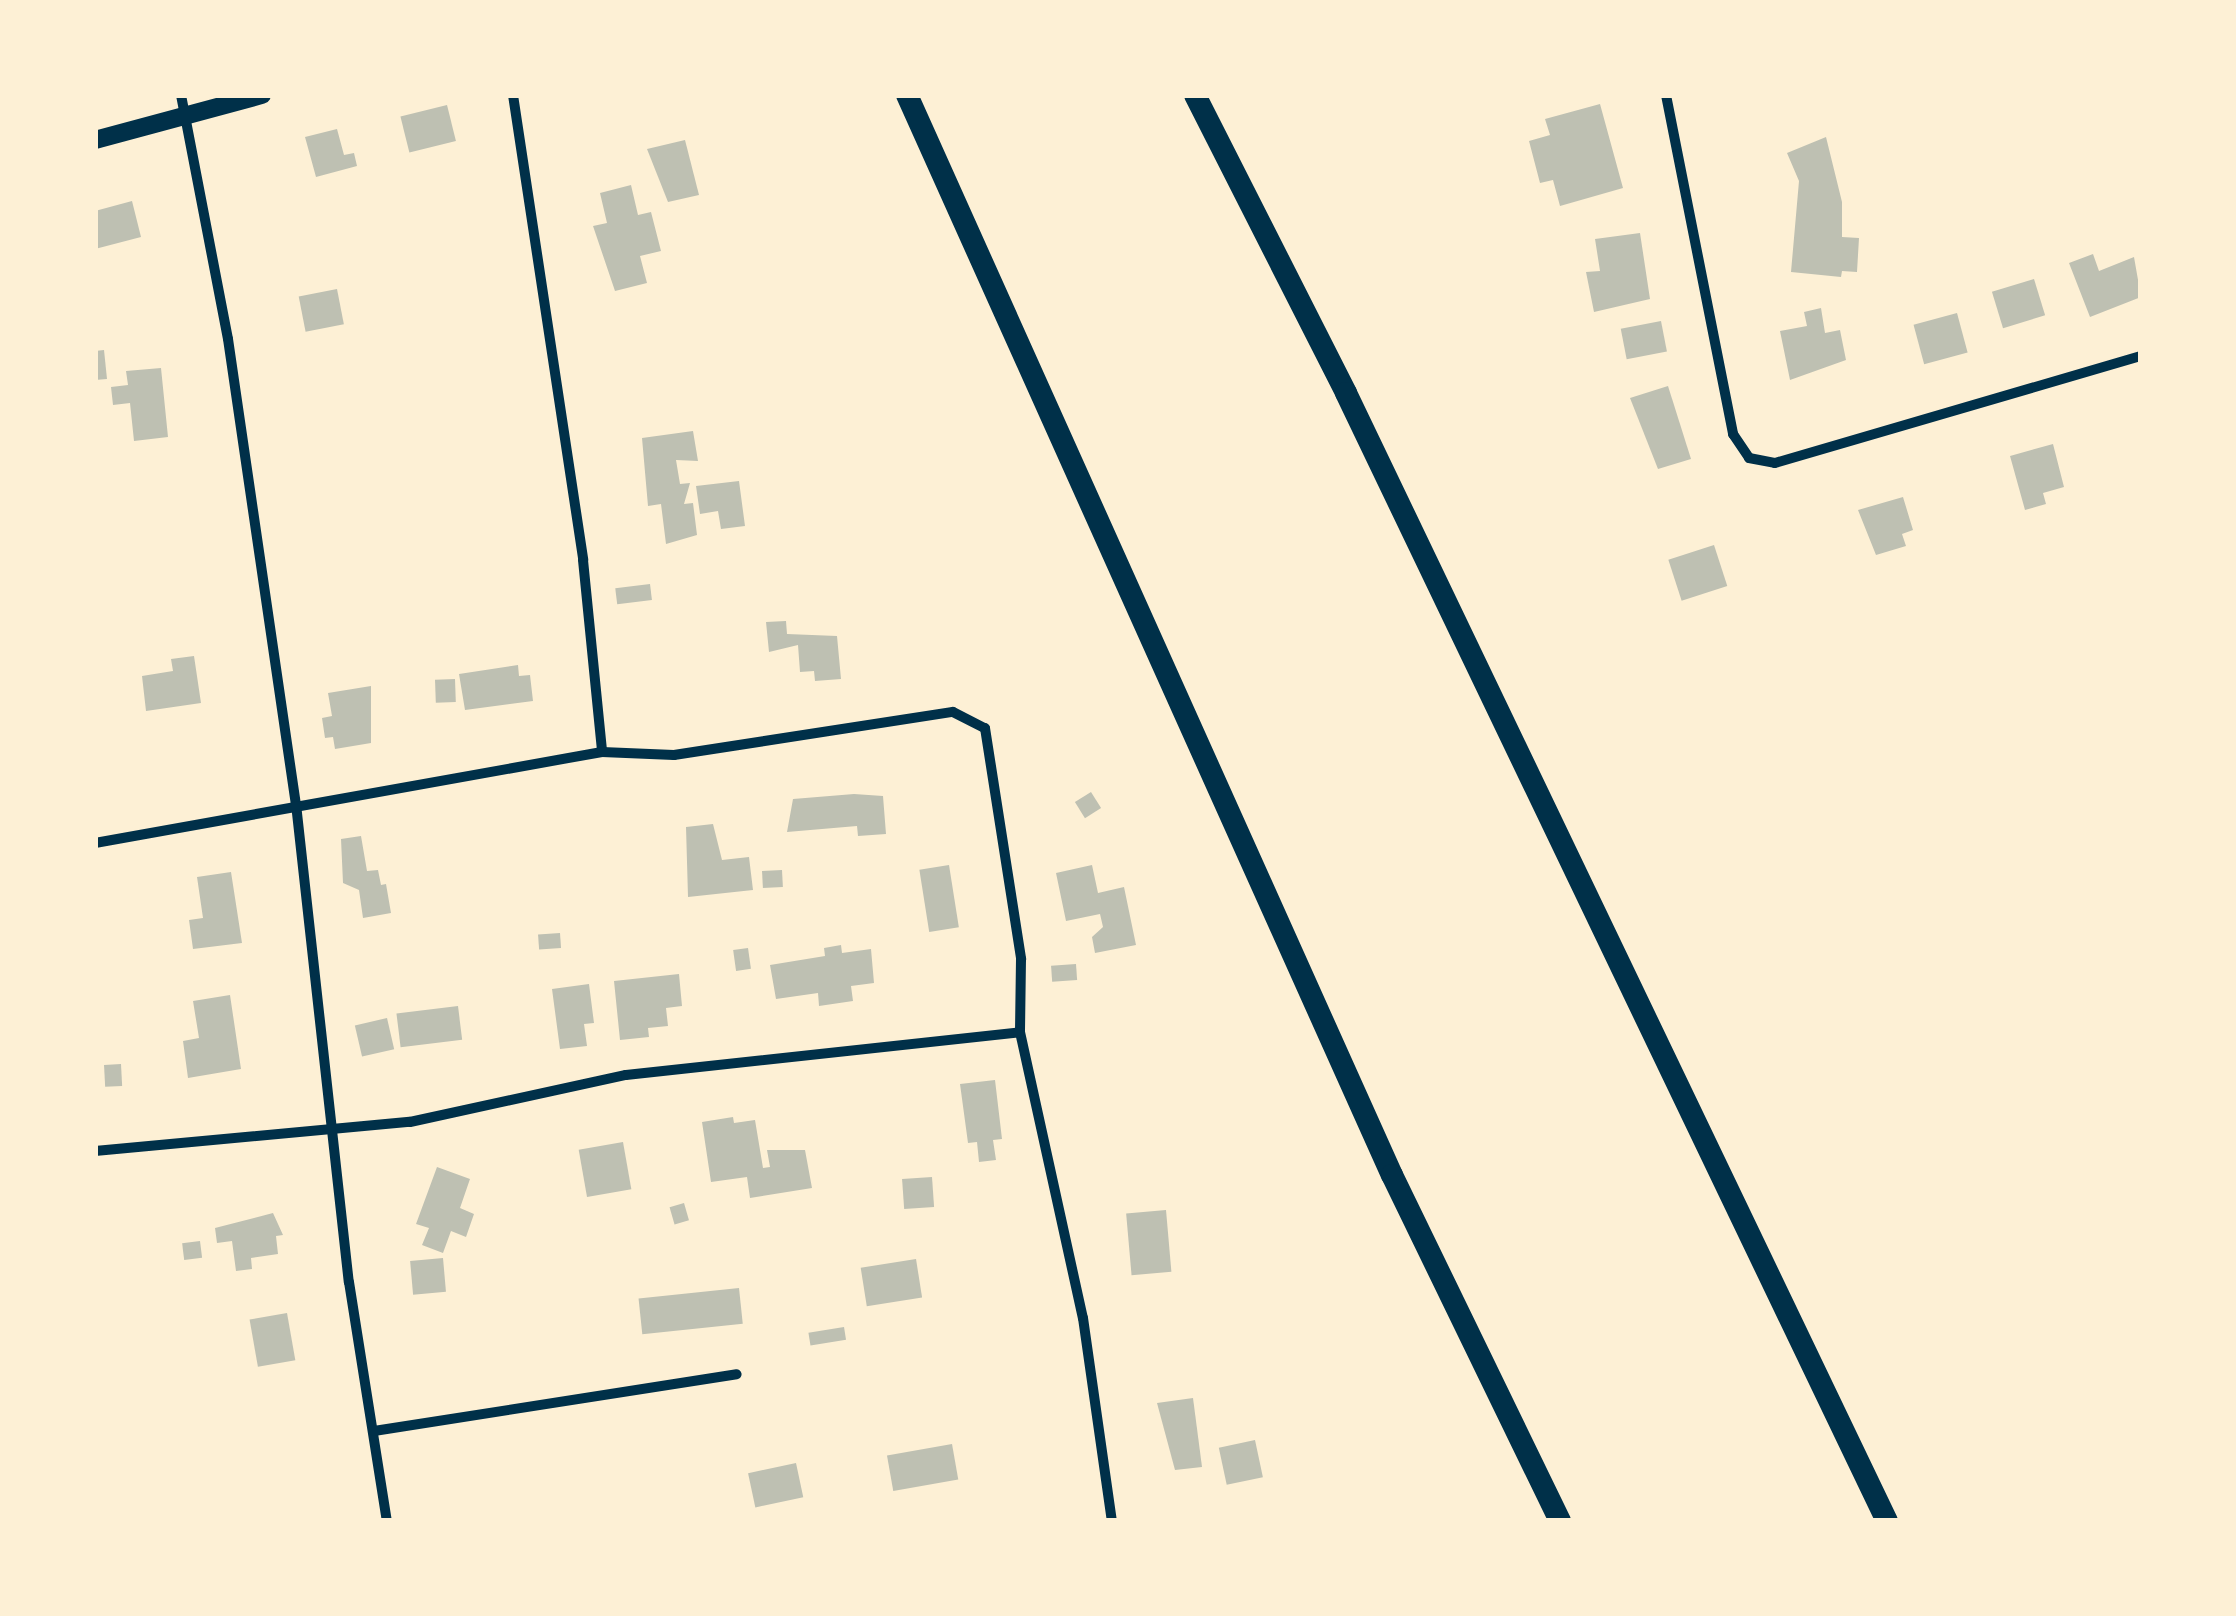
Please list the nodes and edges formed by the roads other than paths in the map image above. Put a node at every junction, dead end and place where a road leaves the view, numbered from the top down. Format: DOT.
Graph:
graph roads {
  1 [pos="182,95"];
  2 [pos="262,95"];
  3 [pos="513,95"];
  4 [pos="907,95"];
  5 [pos="1195,95"];
  6 [pos="1666,95"];
  7 [pos="186,116"];
  8 [pos="95,140"];
  9 [pos="2141,356"];
  10 [pos="602,752"];
  11 [pos="296,808"];
  12 [pos="95,843"];
  13 [pos="1020,1032"];
  14 [pos="330,1128"];
  15 [pos="95,1151"];
  16 [pos="737,1374"];
  17 [pos="374,1431"];
  18 [pos="386,1521"];
  19 [pos="1112,1521"];
  20 [pos="1560,1521"];
  21 [pos="1887,1521"];
  1 -- 7 [label="street"];
  2 -- 7 [label="main road"];
  3 -- 10 [label="street"];
  4 -- 20 [label="highway"];
  5 -- 21 [label="highway"];
  6 -- 9 [label="street"];
  7 -- 8 [label="main road"];
  7 -- 11 [label="street"];
  10 -- 11 [label="street"];
  10 -- 13 [label="street"];
  11 -- 12 [label="street"];
  11 -- 14 [label="street"];
  13 -- 14 [label="street"];
  13 -- 19 [label="street"];
  14 -- 15 [label="street"];
  14 -- 17 [label="street"];
  16 -- 17 [label="street"];
  17 -- 18 [label="street"];
}
